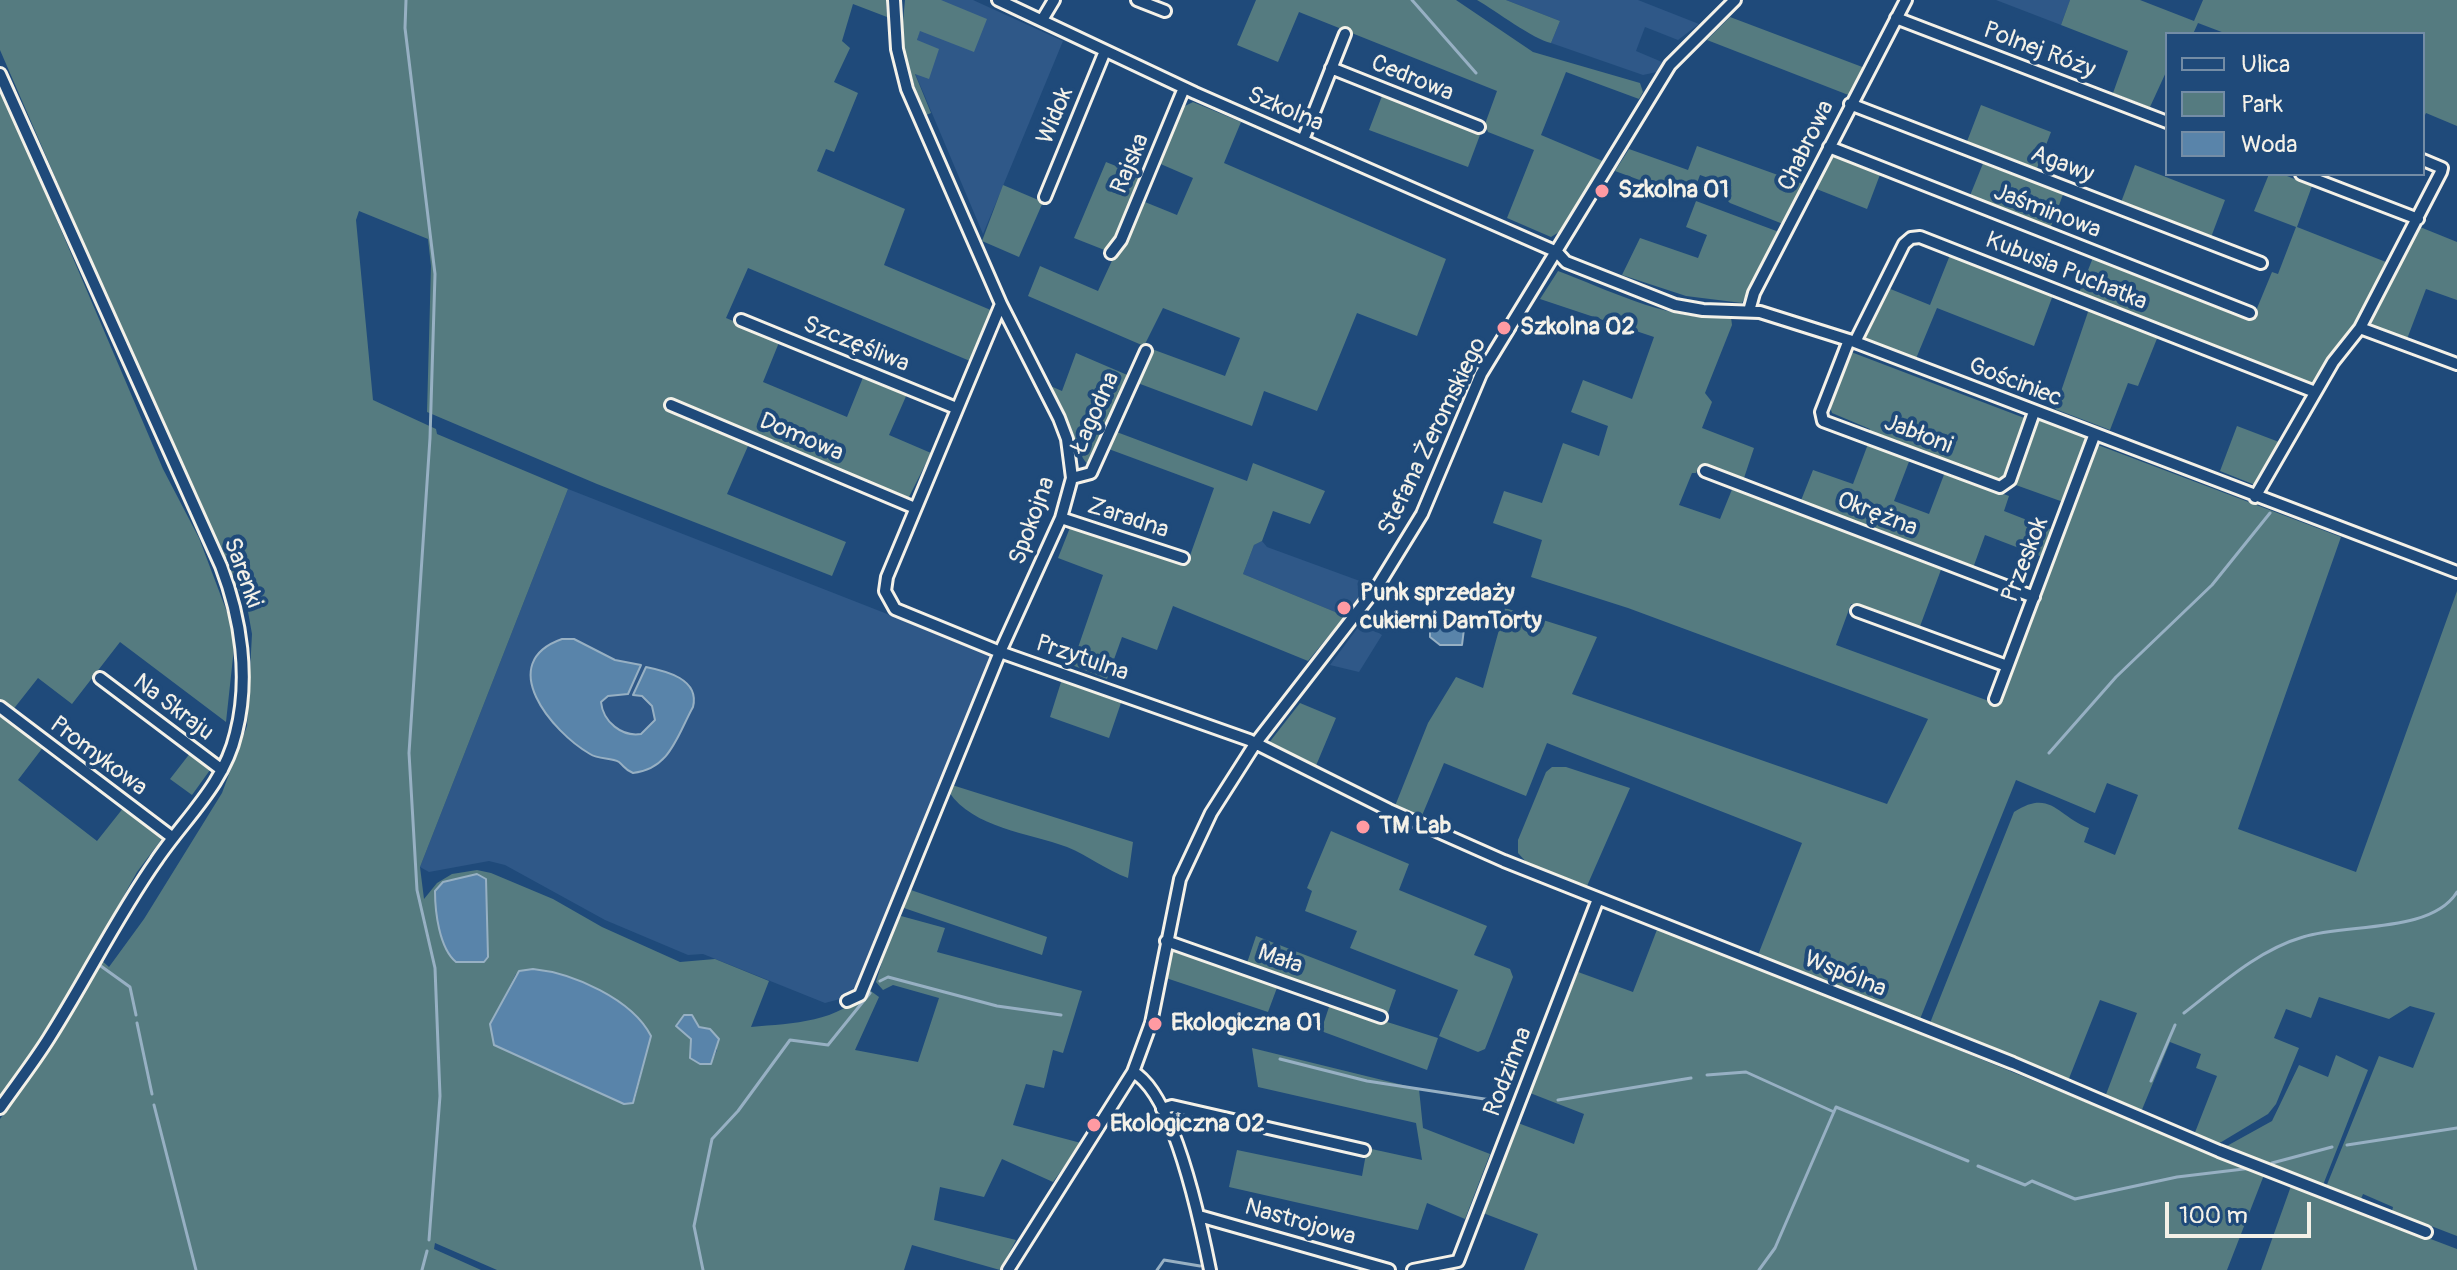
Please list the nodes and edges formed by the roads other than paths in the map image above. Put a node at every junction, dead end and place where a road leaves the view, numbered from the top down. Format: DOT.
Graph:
graph roads {
  1 [pos="894,0"];
  2 [pos="998,0"];
  3 [pos="1054,0"];
  4 [pos="1137,0"];
  5 [pos="1735,0"];
  6 [pos="1906,0"];
  7 [pos="1165,11"];
  8 [pos="1896,18"];
  9 [pos="1042,20"];
  10 [pos="1345,34"];
  11 [pos="1105,51"];
  12 [pos="1331,68"];
  13 [pos="0,74"];
  14 [pos="1184,88"];
  15 [pos="1850,104"];
  16 [pos="2165,121"];
  17 [pos="1479,127"];
  18 [pos="1303,140"];
  19 [pos="1829,147"];
  20 [pos="2425,161"];
  21 [pos="2306,176"];
  22 [pos="1045,197"];
  23 [pos="2418,219"];
  24 [pos="1557,252"];
  25 [pos="1111,253"];
  26 [pos="2261,263"];
  27 [pos="1001,304"];
  28 [pos="1749,311"];
  29 [pos="2250,313"];
  30 [pos="741,320"];
  31 [pos="2360,328"];
  32 [pos="1852,341"];
  33 [pos="1146,351"];
  34 [pos="2457,364"];
  35 [pos="2315,392"];
  36 [pos="671,405"];
  37 [pos="956,408"];
  38 [pos="2034,412"];
  39 [pos="2094,436"];
  40 [pos="1705,471"];
  41 [pos="1072,478"];
  42 [pos="2255,497"];
  43 [pos="915,508"];
  44 [pos="1061,518"];
  45 [pos="1183,558"];
  46 [pos="2457,572"];
  47 [pos="2034,597"];
  48 [pos="1857,611"];
  49 [pos="1000,652"];
  50 [pos="2007,666"];
  51 [pos="100,678"];
  52 [pos="1995,699"];
  53 [pos="0,707"];
  54 [pos="1255,744"];
  55 [pos="222,770"];
  56 [pos="173,838"];
  57 [pos="1598,899"];
  58 [pos="1166,941"];
  59 [pos="847,1001"];
  60 [pos="1381,1017"];
  61 [pos="1133,1072"];
  62 [pos="0,1108"];
  63 [pos="1162,1109"];
  64 [pos="1364,1150"];
  65 [pos="1199,1216"];
  66 [pos="2426,1232"];
  67 [pos="1462,1265"];
  68 [pos="1008,1270"];
  69 [pos="1210,1270"];
  70 [pos="1389,1270"];
  71 [pos="1413,1270"];
  1 -- 27 [label="street, Spokojna"];
  2 -- 9 [label="street, Szkolna"];
  3 -- 9 [label="street"];
  4 -- 7 [label="street"];
  5 -- 24 [label="street, Stefana Żeromskiego"];
  6 -- 8 [label="street, Chabrowa"];
  8 -- 15 [label="street, Chabrowa"];
  8 -- 16 [label="street, Polnej Róży"];
  9 -- 11 [label="street, Szkolna"];
  10 -- 12 [label="street"];
  11 -- 14 [label="street, Szkolna"];
  11 -- 22 [label="street, Widok"];
  12 -- 17 [label="street, Cedrowa"];
  12 -- 18 [label="street"];
  13 -- 55 [label="street, Sarenki"];
  14 -- 18 [label="street, Szkolna"];
  14 -- 25 [label="street, Rajska"];
  15 -- 19 [label="street, Chabrowa"];
  15 -- 26 [label="street, Agawy"];
  18 -- 24 [label="street, Szkolna"];
  19 -- 28 [label="street, Chabrowa"];
  19 -- 29 [label="street, Jaśminowa"];
  20 -- 23 [label="street"];
  21 -- 23 [label="street"];
  23 -- 31 [label="street"];
  24 -- 28 [label="street, Gościniec"];
  24 -- 54 [label="street, Stefana Żeromskiego"];
  27 -- 37 [label="street"];
  27 -- 41 [label="street, Spokojna"];
  28 -- 32 [label="street, Gościniec"];
  30 -- 37 [label="street, Szczęśliwa"];
  31 -- 34 [label="street"];
  31 -- 35 [label="street"];
  32 -- 35 [label="street, Kubusia Puchatka"];
  32 -- 38 [label="street, Gościniec"];
  32 -- 38 [label="street, Jabłoni"];
  33 -- 41 [label="street, Łagodna"];
  35 -- 42 [label="street"];
  36 -- 43 [label="street, Domowa"];
  37 -- 43 [label="street"];
  38 -- 39 [label="street, Gościniec"];
  39 -- 42 [label="street, Gościniec"];
  39 -- 47 [label="street, Przeskok"];
  40 -- 47 [label="street, Okrężna"];
  41 -- 44 [label="street, Spokojna"];
  42 -- 46 [label="street, Gościniec"];
  43 -- 49 [label="street, Przytulna"];
  44 -- 45 [label="street, Zaradna"];
  44 -- 49 [label="street, Spokojna"];
  47 -- 50 [label="street, Przeskok"];
  48 -- 50 [label="street"];
  49 -- 54 [label="street, Przytulna"];
  49 -- 59 [label="street, Spokojna"];
  50 -- 52 [label="street, Przeskok"];
  51 -- 55 [label="street, Na Skraju"];
  53 -- 56 [label="street, Promykowa"];
  54 -- 57 [label="street, Wspólna"];
  54 -- 58 [label="street, Stefana Żeromskiego"];
  55 -- 56 [label="street, Sarenki"];
  56 -- 62 [label="street, Sarenki"];
  57 -- 66 [label="street, Wspólna"];
  57 -- 67 [label="street, Rodzinna"];
  58 -- 60 [label="street, Mała"];
  58 -- 61 [label="street, Stefana Żeromskiego"];
  61 -- 63 [label="street"];
  61 -- 68 [label="street, Stefana Żeromskiego"];
  63 -- 64 [label="street"];
  63 -- 65 [label="street"];
  65 -- 69 [label="street"];
  65 -- 70 [label="street, Nastrojowa"];
  67 -- 71 [label="street"];
}
